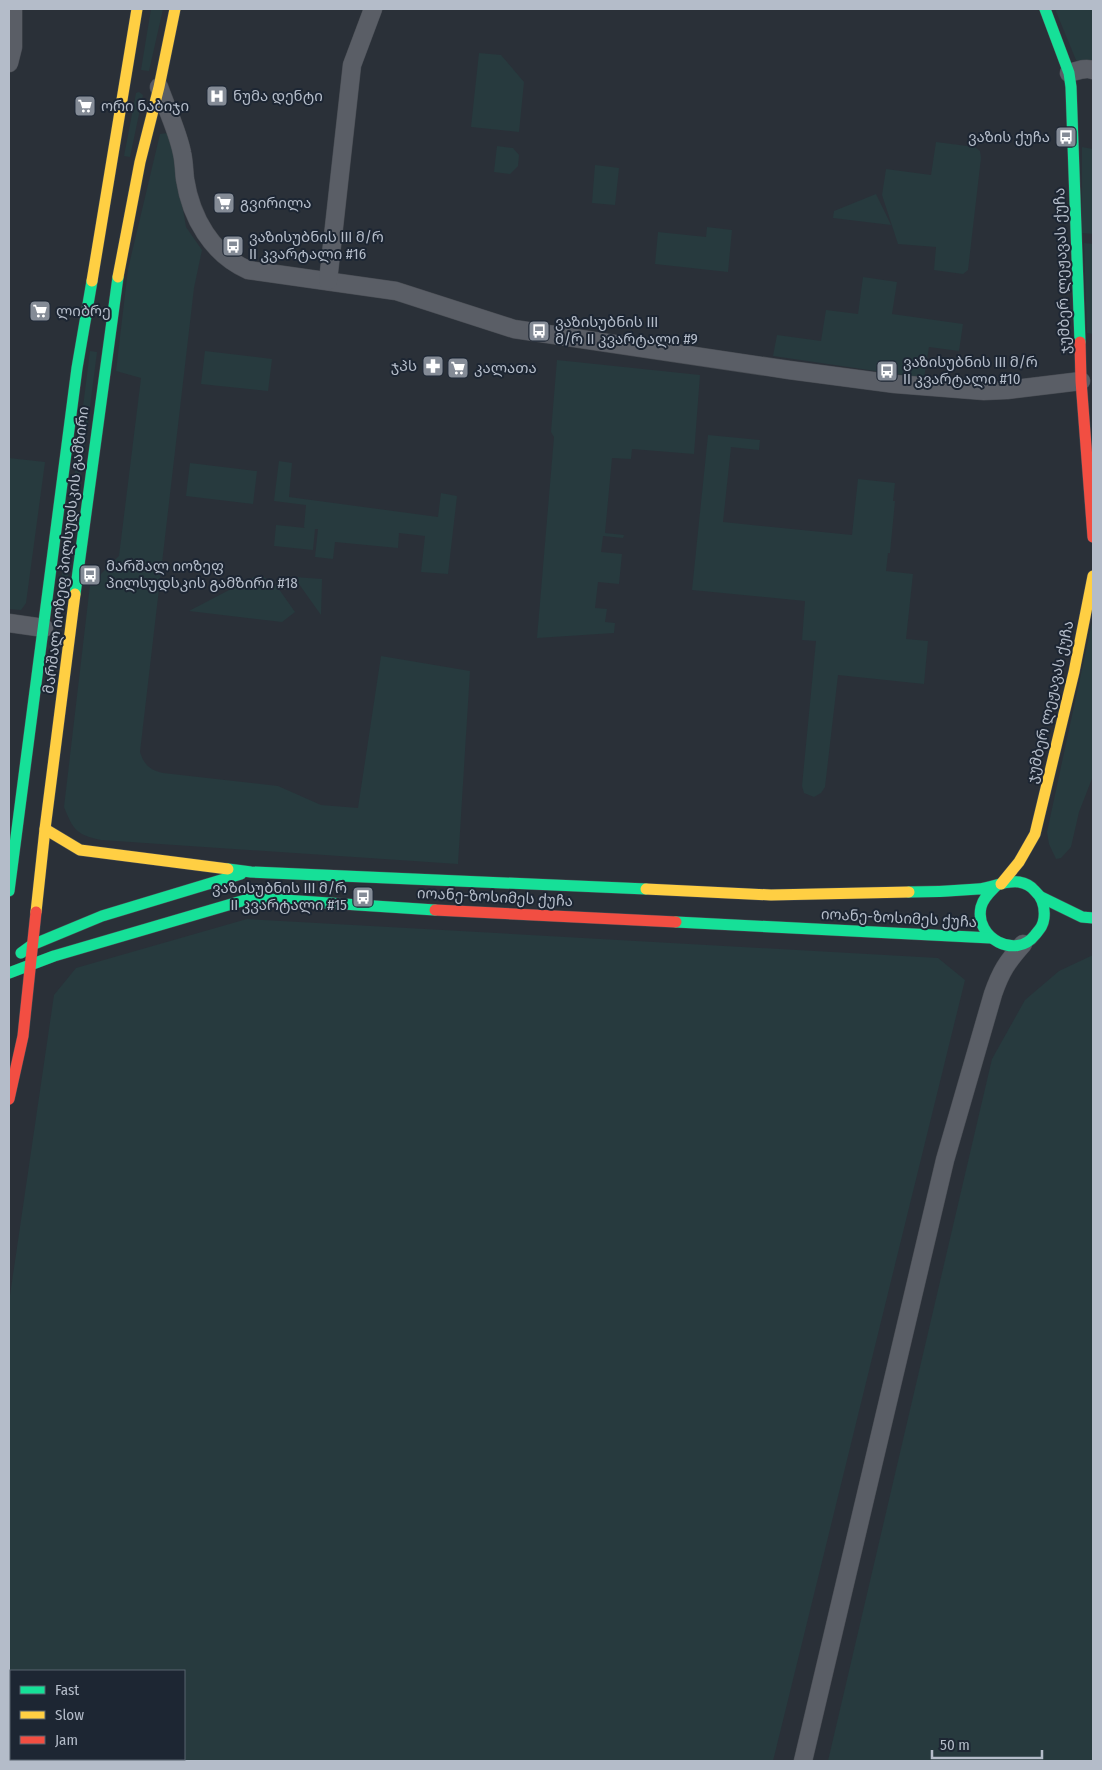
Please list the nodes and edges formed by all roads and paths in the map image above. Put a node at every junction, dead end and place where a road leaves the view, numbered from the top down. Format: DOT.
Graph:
graph roads {
  1 [pos="13,9"];
  2 [pos="137,9"];
  3 [pos="175,9"];
  4 [pos="373,9"];
  5 [pos="1045,9"];
  6 [pos="9,63"];
  7 [pos="1093,70"];
  8 [pos="1069,73"];
  9 [pos="125,80"];
  10 [pos="148,85"];
  11 [pos="328,281"];
  12 [pos="1087,342"];
  13 [pos="1081,381"];
  14 [pos="1092,476"];
  15 [pos="1093,537"];
  16 [pos="1093,576"];
  17 [pos="9,623"];
  18 [pos="57,630"];
  19 [pos="45,829"];
  20 [pos="1035,834"];
  21 [pos="1037,851"];
  22 [pos="251,872"];
  23 [pos="271,872"];
  24 [pos="1038,876"];
  25 [pos="998,885"];
  26 [pos="9,891"];
  27 [pos="1039,895"];
  28 [pos="269,899"];
  29 [pos="1087,917"];
  30 [pos="1065,924"];
  31 [pos="1049,932"];
  32 [pos="992,939"];
  33 [pos="1028,942"];
  34 [pos="32,944"];
  35 [pos="9,966"];
  36 [pos="29,966"];
  37 [pos="9,973"];
  38 [pos="993,994"];
  39 [pos="9,1099"];
  40 [pos="803,1761"];
  1 -- 6 [label="street"];
  2 -- 9 [label="street, მარშალ იოზეფ პილსუდსკის გამზირი"];
  3 -- 10 [label="street, მარშალ იოზეფ პილსუდსკის გამზირი"];
  4 -- 11 [label="street"];
  5 -- 8 [label="street, ჯუმბერ ლეჟავას ქუჩა"];
  7 -- 8 [label="street"];
  8 -- 12 [label="street, ჯუმბერ ლეჟავას ქუჩა"];
  9 -- 10 [label="street"];
  9 -- 18 [label="street, მარშალ იოზეფ პილსუდსკის გამზირი"];
  10 -- 11 [label="street"];
  10 -- 18 [label="street, მარშალ იოზეფ პილსუდსკის გამზირი"];
  11 -- 13 [label="street"];
  12 -- 13 [label="street, ჯუმბერ ლეჟავას ქუჩა"];
  13 -- 14 [label="street, ჯუმბერ ლეჟავას ქუჩა"];
  14 -- 15 [label="street, ჯუმბერ ლეჟავას ქუჩა"];
  16 -- 20 [label="street, ჯუმბერ ლეჟავას ქუჩა"];
  17 -- 18 [label="street"];
  18 -- 19 [label="street, მარშალ იოზეფ პილსუდსკის გამზირი"];
  18 -- 26 [label="street, მარშალ იოზეფ პილსუდსკის გამზირი"];
  19 -- 22 [label="street, იოანე-ზოსიმეს ქუჩა"];
  19 -- 34 [label="street, მარშალ იოზეფ პილსუდსკის გამზირი"];
  20 -- 21 [label="street, ჯუმბერ ლეჟავას ქუჩა"];
  20 -- 25 [label="street, ჯუმბერ ლეჟავას ქუჩა"];
  22 -- 23 [label="street, იოანე-ზოსიმეს ქუჩა"];
  22 -- 34 [label="street, იოანე-ზოსიმეს ქუჩა"];
  23 -- 25 [label="street, იოანე-ზოსიმეს ქუჩა"];
  23 -- 28 [label="street"];
  24 -- 27 [label="street"];
  25 -- 27 [label="street"];
  25 -- 32 [label="street"];
  27 -- 29 [label="street"];
  27 -- 33 [label="street"];
  28 -- 32 [label="street, იოანე-ზოსიმეს ქუჩა"];
  28 -- 36 [label="street, იოანე-ზოსიმეს ქუჩა"];
  29 -- 30 [label="street"];
  31 -- 33 [label="street"];
  32 -- 33 [label="street"];
  32 -- 38 [label="street"];
  33 -- 38 [label="street"];
  34 -- 35 [label="street, იოანე-ზოსიმეს ქუჩა"];
  34 -- 36 [label="street, მარშალ იოზეფ პილსუდსკის გამზირი"];
  36 -- 37 [label="street, იოანე-ზოსიმეს ქუჩა"];
  36 -- 39 [label="street, მარშალ იოზეფ პილსუდსკის გამზირი"];
  38 -- 40 [label="street"];
}
